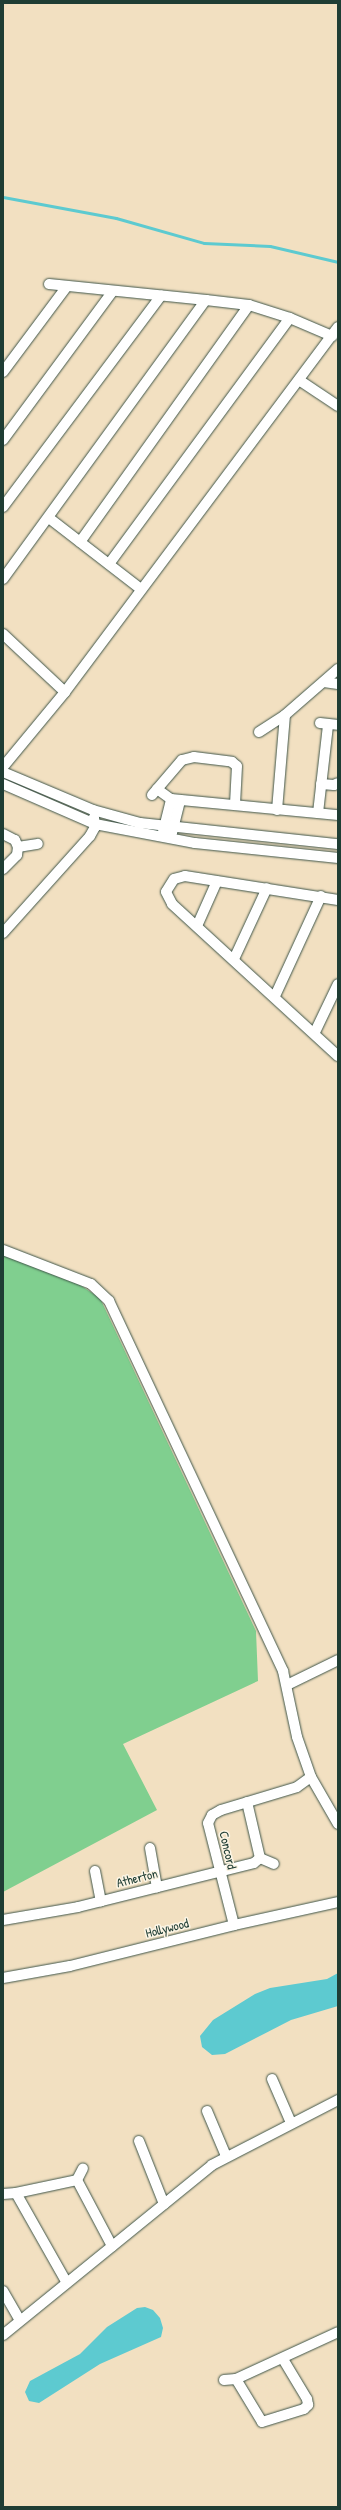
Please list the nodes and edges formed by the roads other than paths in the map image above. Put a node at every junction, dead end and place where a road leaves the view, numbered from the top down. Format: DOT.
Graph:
graph roads {
  1 [pos="49,284"];
  2 [pos="67,286"];
  3 [pos="113,291"];
  4 [pos="161,296"];
  5 [pos="206,300"];
  6 [pos="249,305"];
  7 [pos="290,318"];
  8 [pos="338,327"];
  9 [pos="332,336"];
  10 [pos="3,372"];
  11 [pos="299,380"];
  12 [pos="338,406"];
  13 [pos="3,440"];
  14 [pos="3,507"];
  15 [pos="49,518"];
  16 [pos="80,542"];
  17 [pos="109,564"];
  18 [pos="3,579"];
  19 [pos="141,589"];
  20 [pos="3,634"];
  21 [pos="338,669"];
  22 [pos="324,682"];
  23 [pos="338,684"];
  24 [pos="65,692"];
  25 [pos="286,715"];
  26 [pos="328,724"];
  27 [pos="259,732"];
  28 [pos="3,767"];
  29 [pos="3,772"];
  30 [pos="338,782"];
  31 [pos="3,784"];
  32 [pos="321,784"];
  33 [pos="176,800"];
  34 [pos="235,804"];
  35 [pos="93,810"];
  36 [pos="277,810"];
  37 [pos="318,813"];
  38 [pos="338,815"];
  39 [pos="95,824"];
  40 [pos="169,827"];
  41 [pos="3,834"];
  42 [pos="166,837"];
  43 [pos="38,844"];
  44 [pos="338,844"];
  45 [pos="18,847"];
  46 [pos="338,858"];
  47 [pos="3,869"];
  48 [pos="217,881"];
  49 [pos="267,888"];
  50 [pos="320,896"];
  51 [pos="338,900"];
  52 [pos="197,926"];
  53 [pos="3,933"];
  54 [pos="234,959"];
  55 [pos="338,984"];
  56 [pos="275,996"];
  57 [pos="315,1032"];
  58 [pos="338,1056"];
  59 [pos="3,1250"];
  60 [pos="338,1660"];
  61 [pos="287,1684"];
  62 [pos="311,1776"];
  63 [pos="247,1802"];
  64 [pos="338,1824"];
  65 [pos="150,1848"];
  66 [pos="260,1858"];
  67 [pos="274,1864"];
  68 [pos="95,1871"];
  69 [pos="219,1871"];
  70 [pos="157,1887"];
  71 [pos="102,1901"];
  72 [pos="338,1902"];
  73 [pos="3,1920"];
  74 [pos="234,1925"];
  75 [pos="3,1978"];
  76 [pos="272,2079"];
  77 [pos="338,2100"];
  78 [pos="206,2112"];
  79 [pos="291,2123"];
  80 [pos="139,2141"];
  81 [pos="226,2156"];
  82 [pos="83,2168"];
  83 [pos="77,2180"];
  84 [pos="16,2193"];
  85 [pos="3,2194"];
  86 [pos="164,2204"];
  87 [pos="112,2246"];
  88 [pos="67,2283"];
  89 [pos="3,2291"];
  90 [pos="20,2321"];
  91 [pos="338,2332"];
  92 [pos="3,2335"];
  93 [pos="283,2359"];
  94 [pos="236,2379"];
  95 [pos="224,2380"];
  1 -- 2 [label="street"];
  2 -- 3 [label="street"];
  2 -- 10 [label="street"];
  3 -- 4 [label="street"];
  3 -- 13 [label="street"];
  4 -- 5 [label="street"];
  4 -- 14 [label="street"];
  5 -- 6 [label="street"];
  5 -- 15 [label="street"];
  6 -- 7 [label="street"];
  6 -- 16 [label="street"];
  7 -- 9 [label="street"];
  7 -- 17 [label="street"];
  8 -- 9 [label="street"];
  9 -- 11 [label="street"];
  11 -- 12 [label="street"];
  11 -- 19 [label="street"];
  15 -- 16 [label="street"];
  15 -- 18 [label="street"];
  16 -- 17 [label="street"];
  17 -- 19 [label="street"];
  19 -- 24 [label="street"];
  20 -- 24 [label="street"];
  21 -- 22 [label="street"];
  22 -- 23 [label="street"];
  22 -- 25 [label="street"];
  24 -- 28 [label="street"];
  25 -- 27 [label="street"];
  25 -- 36 [label="street"];
  26 -- 32 [label="street"];
  29 -- 35 [label="street"];
  30 -- 32 [label="street"];
  31 -- 39 [label="street"];
  32 -- 37 [label="street"];
  33 -- 34 [label="street"];
  33 -- 34 [label="street"];
  33 -- 40 [label="street"];
  34 -- 36 [label="street"];
  35 -- 39 [label="street"];
  35 -- 40 [label="street"];
  36 -- 37 [label="street"];
  37 -- 38 [label="street"];
  39 -- 42 [label="street"];
  39 -- 53 [label="street"];
  40 -- 42 [label="street"];
  40 -- 44 [label="street"];
  41 -- 45 [label="street"];
  42 -- 46 [label="street"];
  43 -- 45 [label="street"];
  45 -- 47 [label="street"];
  48 -- 49 [label="street"];
  48 -- 52 [label="street"];
  48 -- 52 [label="street"];
  49 -- 50 [label="street"];
  49 -- 54 [label="street"];
  50 -- 51 [label="street"];
  50 -- 56 [label="street"];
  52 -- 54 [label="street"];
  54 -- 56 [label="street"];
  55 -- 57 [label="street"];
  56 -- 57 [label="street"];
  57 -- 58 [label="street"];
  59 -- 61 [label="street"];
  60 -- 61 [label="street"];
  61 -- 62 [label="street"];
  62 -- 63 [label="street, Concord"];
  62 -- 64 [label="street"];
  63 -- 66 [label="street"];
  63 -- 69 [label="street, Concord"];
  65 -- 70 [label="street"];
  66 -- 67 [label="street"];
  66 -- 69 [label="street, Atherton"];
  68 -- 71 [label="street"];
  69 -- 70 [label="street, Atherton"];
  69 -- 74 [label="street, Concord"];
  70 -- 71 [label="street, Atherton"];
  71 -- 73 [label="street, Atherton"];
  72 -- 74 [label="street, Hollywood"];
  74 -- 75 [label="street, Hollywood"];
  76 -- 79 [label="street"];
  77 -- 79 [label="street"];
  78 -- 81 [label="street"];
  79 -- 81 [label="street"];
  80 -- 86 [label="street"];
  81 -- 86 [label="street"];
  82 -- 83 [label="street"];
  83 -- 84 [label="street"];
  83 -- 87 [label="street"];
  84 -- 85 [label="street"];
  84 -- 88 [label="street"];
  86 -- 87 [label="street"];
  87 -- 88 [label="street"];
  88 -- 90 [label="street"];
  89 -- 90 [label="street"];
  90 -- 92 [label="street"];
  91 -- 93 [label="street"];
  93 -- 94 [label="street"];
  93 -- 94 [label="street"];
  94 -- 95 [label="street"];
}
